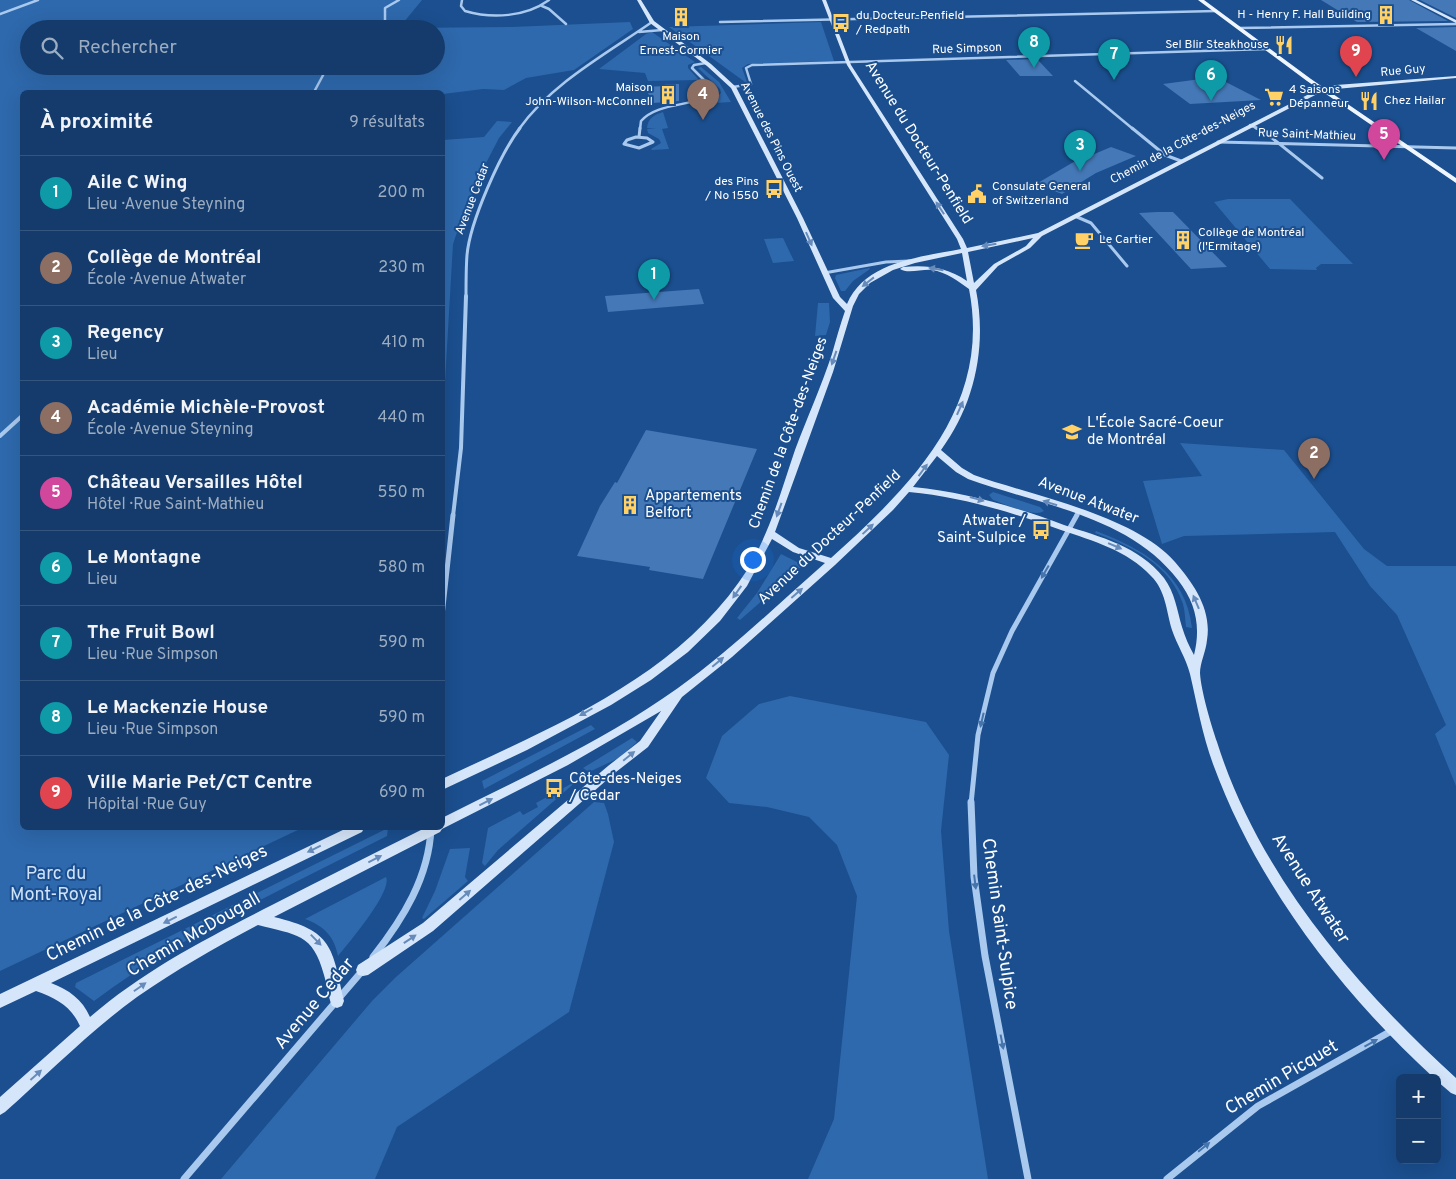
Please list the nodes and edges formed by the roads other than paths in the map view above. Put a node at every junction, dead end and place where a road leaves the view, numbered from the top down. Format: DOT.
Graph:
graph roads {
  1 [pos="38,0"];
  2 [pos="399,0"];
  3 [pos="462,0"];
  4 [pos="549,0"];
  5 [pos="639,0"];
  6 [pos="824,0"];
  7 [pos="1201,0"];
  8 [pos="1413,0"];
  9 [pos="541,6"];
  10 [pos="1216,11"];
  11 [pos="0,14"];
  12 [pos="832,19"];
  13 [pos="385,20"];
  14 [pos="652,22"];
  15 [pos="720,22"];
  16 [pos="1456,23"];
  17 [pos="566,24"];
  18 [pos="1239,28"];
  19 [pos="662,30"];
  20 [pos="639,32"];
  21 [pos="1267,50"];
  22 [pos="706,62"];
  23 [pos="848,62"];
  24 [pos="323,75"];
  25 [pos="1456,77"];
  26 [pos="1075,81"];
  27 [pos="733,87"];
  28 [pos="315,90"];
  29 [pos="1322,90"];
  30 [pos="1250,125"];
  31 [pos="639,137"];
  32 [pos="1218,142"];
  33 [pos="1277,142"];
  34 [pos="1406,147"];
  35 [pos="1456,148"];
  36 [pos="1181,161"];
  37 [pos="1322,178"];
  38 [pos="1456,180"];
  39 [pos="1076,216"];
  40 [pos="1040,235"];
  41 [pos="965,250"];
  42 [pos="914,261"];
  43 [pos="1127,266"];
  44 [pos="888,270"];
  45 [pos="824,273"];
  46 [pos="973,289"];
  47 [pos="849,311"];
  48 [pos="20,418"];
  49 [pos="0,436"];
  50 [pos="937,451"];
  51 [pos="908,489"];
  52 [pos="1078,513"];
  53 [pos="1069,530"];
  54 [pos="770,533"];
  55 [pos="832,562"];
  56 [pos="445,589"];
  57 [pos="1195,672"];
  58 [pos="680,692"];
  59 [pos="445,784"];
  60 [pos="445,822"];
  61 [pos="354,830"];
  62 [pos="429,830"];
  63 [pos="434,830"];
  64 [pos="257,919"];
  65 [pos="363,970"];
  66 [pos="35,984"];
  67 [pos="0,1001"];
  68 [pos="336,1001"];
  69 [pos="88,1028"];
  70 [pos="1394,1030"];
  71 [pos="1456,1088"];
  72 [pos="0,1107"];
  73 [pos="184,1179"];
  74 [pos="1028,1179"];
  75 [pos="1167,1179"];
  1 -- 11 [label="street"];
  2 -- 13 [label="street"];
  3 -- 9 [label="street"];
  4 -- 9 [label="street"];
  5 -- 14 [label="main road, Avenue des Pins Ouest"];
  6 -- 12 [label="main road, Avenue du Docteur-Penfield"];
  7 -- 10 [label="main road"];
  8 -- 16 [label="main road"];
  9 -- 17 [label="street"];
  10 -- 12 [label="street"];
  10 -- 18 [label="main road"];
  12 -- 15 [label="street"];
  12 -- 23 [label="main road, Avenue du Docteur-Penfield"];
  14 -- 19 [label="main road, Avenue des Pins Ouest"];
  14 -- 20 [label="street, Avenue Cedar"];
  16 -- 18 [label="street"];
  18 -- 21 [label="main road"];
  19 -- 20 [label="street, Avenue Cedar"];
  19 -- 22 [label="main road, Avenue des Pins Ouest"];
  20 -- 56 [label="street, Avenue Cedar"];
  21 -- 23 [label="street, Rue Simpson"];
  21 -- 29 [label="main road"];
  22 -- 27 [label="main road, Avenue des Pins Ouest"];
  22 -- 31 [label="street"];
  23 -- 27 [label="street, Rue Simpson"];
  41 -- 23 [label="main road, Avenue du Docteur-Penfield, one-way"];
  24 -- 28 [label="street"];
  25 -- 29 [label="main road, Rue Guy"];
  26 -- 36 [label="street"];
  27 -- 45 [label="main road, Avenue des Pins Ouest, one-way"];
  29 -- 30 [label="main road, Chemin de la Côte-des-Neiges"];
  29 -- 34 [label="main road"];
  30 -- 32 [label="main road, Chemin de la Côte-des-Neiges"];
  30 -- 33 [label="street"];
  31 -- 31 [label="street"];
  32 -- 33 [label="street, Rue Saint-Mathieu"];
  32 -- 36 [label="main road, Chemin de la Côte-des-Neiges"];
  33 -- 34 [label="street, Rue Saint-Mathieu"];
  33 -- 37 [label="street"];
  34 -- 35 [label="street, Rue Saint-Mathieu"];
  34 -- 38 [label="main road"];
  36 -- 39 [label="main road, Chemin de la Côte-des-Neiges"];
  39 -- 40 [label="main road, Chemin de la Côte-des-Neiges"];
  39 -- 43 [label="street"];
  40 -- 41 [label="main road, Chemin de la Côte-des-Neiges, one-way"];
  40 -- 46 [label="main road"];
  41 -- 42 [label="main road, Chemin de la Côte-des-Neiges"];
  41 -- 46 [label="main road, Avenue du Docteur-Penfield"];
  42 -- 44 [label="main road, Chemin de la Côte-des-Neiges"];
  42 -- 45 [label="street, Chemin de la Côte-des-Neiges"];
  46 -- 44 [label="main road, one-way"];
  44 -- 47 [label="main road, Chemin de la Côte-des-Neiges, one-way"];
  45 -- 47 [label="main road, Avenue des Pins Ouest"];
  50 -- 46 [label="main road, Avenue du Docteur-Penfield, one-way"];
  47 -- 54 [label="main road, Chemin de la Côte-des-Neiges, one-way"];
  48 -- 49 [label="street"];
  51 -- 50 [label="main road, Avenue du Docteur-Penfield, one-way"];
  52 -- 50 [label="main road, Avenue Atwater, one-way"];
  51 -- 53 [label="main road, Avenue Atwater, one-way"];
  55 -- 51 [label="main road, Avenue du Docteur-Penfield, one-way"];
  52 -- 53 [label="street, Chemin Saint-Sulpice"];
  57 -- 52 [label="main road, Avenue Atwater, one-way"];
  53 -- 57 [label="main road, Avenue Atwater, one-way"];
  53 -- 74 [label="street, Chemin Saint-Sulpice, one-way"];
  54 -- 55 [label="main road"];
  54 -- 59 [label="main road, Chemin de la Côte-des-Neiges, one-way"];
  58 -- 55 [label="main road, Avenue du Docteur-Penfield, one-way"];
  57 -- 70 [label="main road, Avenue Atwater"];
  60 -- 58 [label="main road, Avenue du Docteur-Penfield, one-way"];
  65 -- 58 [label="main road, one-way"];
  61 -- 66 [label="main road, Chemin de la Côte-des-Neiges, one-way"];
  64 -- 62 [label="main road, Chemin McDougall, one-way"];
  63 -- 65 [label="street, Avenue Cedar"];
  64 -- 68 [label="main road, one-way"];
  69 -- 64 [label="main road, Chemin McDougall, one-way"];
  65 -- 68 [label="street, Avenue Cedar"];
  66 -- 67 [label="main road, Chemin de la Côte-des-Neiges"];
  66 -- 69 [label="main road"];
  68 -- 73 [label="street, Avenue Cedar"];
  72 -- 69 [label="main road, Chemin McDougall, one-way"];
  70 -- 71 [label="main road, Avenue Atwater"];
  75 -- 70 [label="street, Chemin Picquet, one-way"];
}
